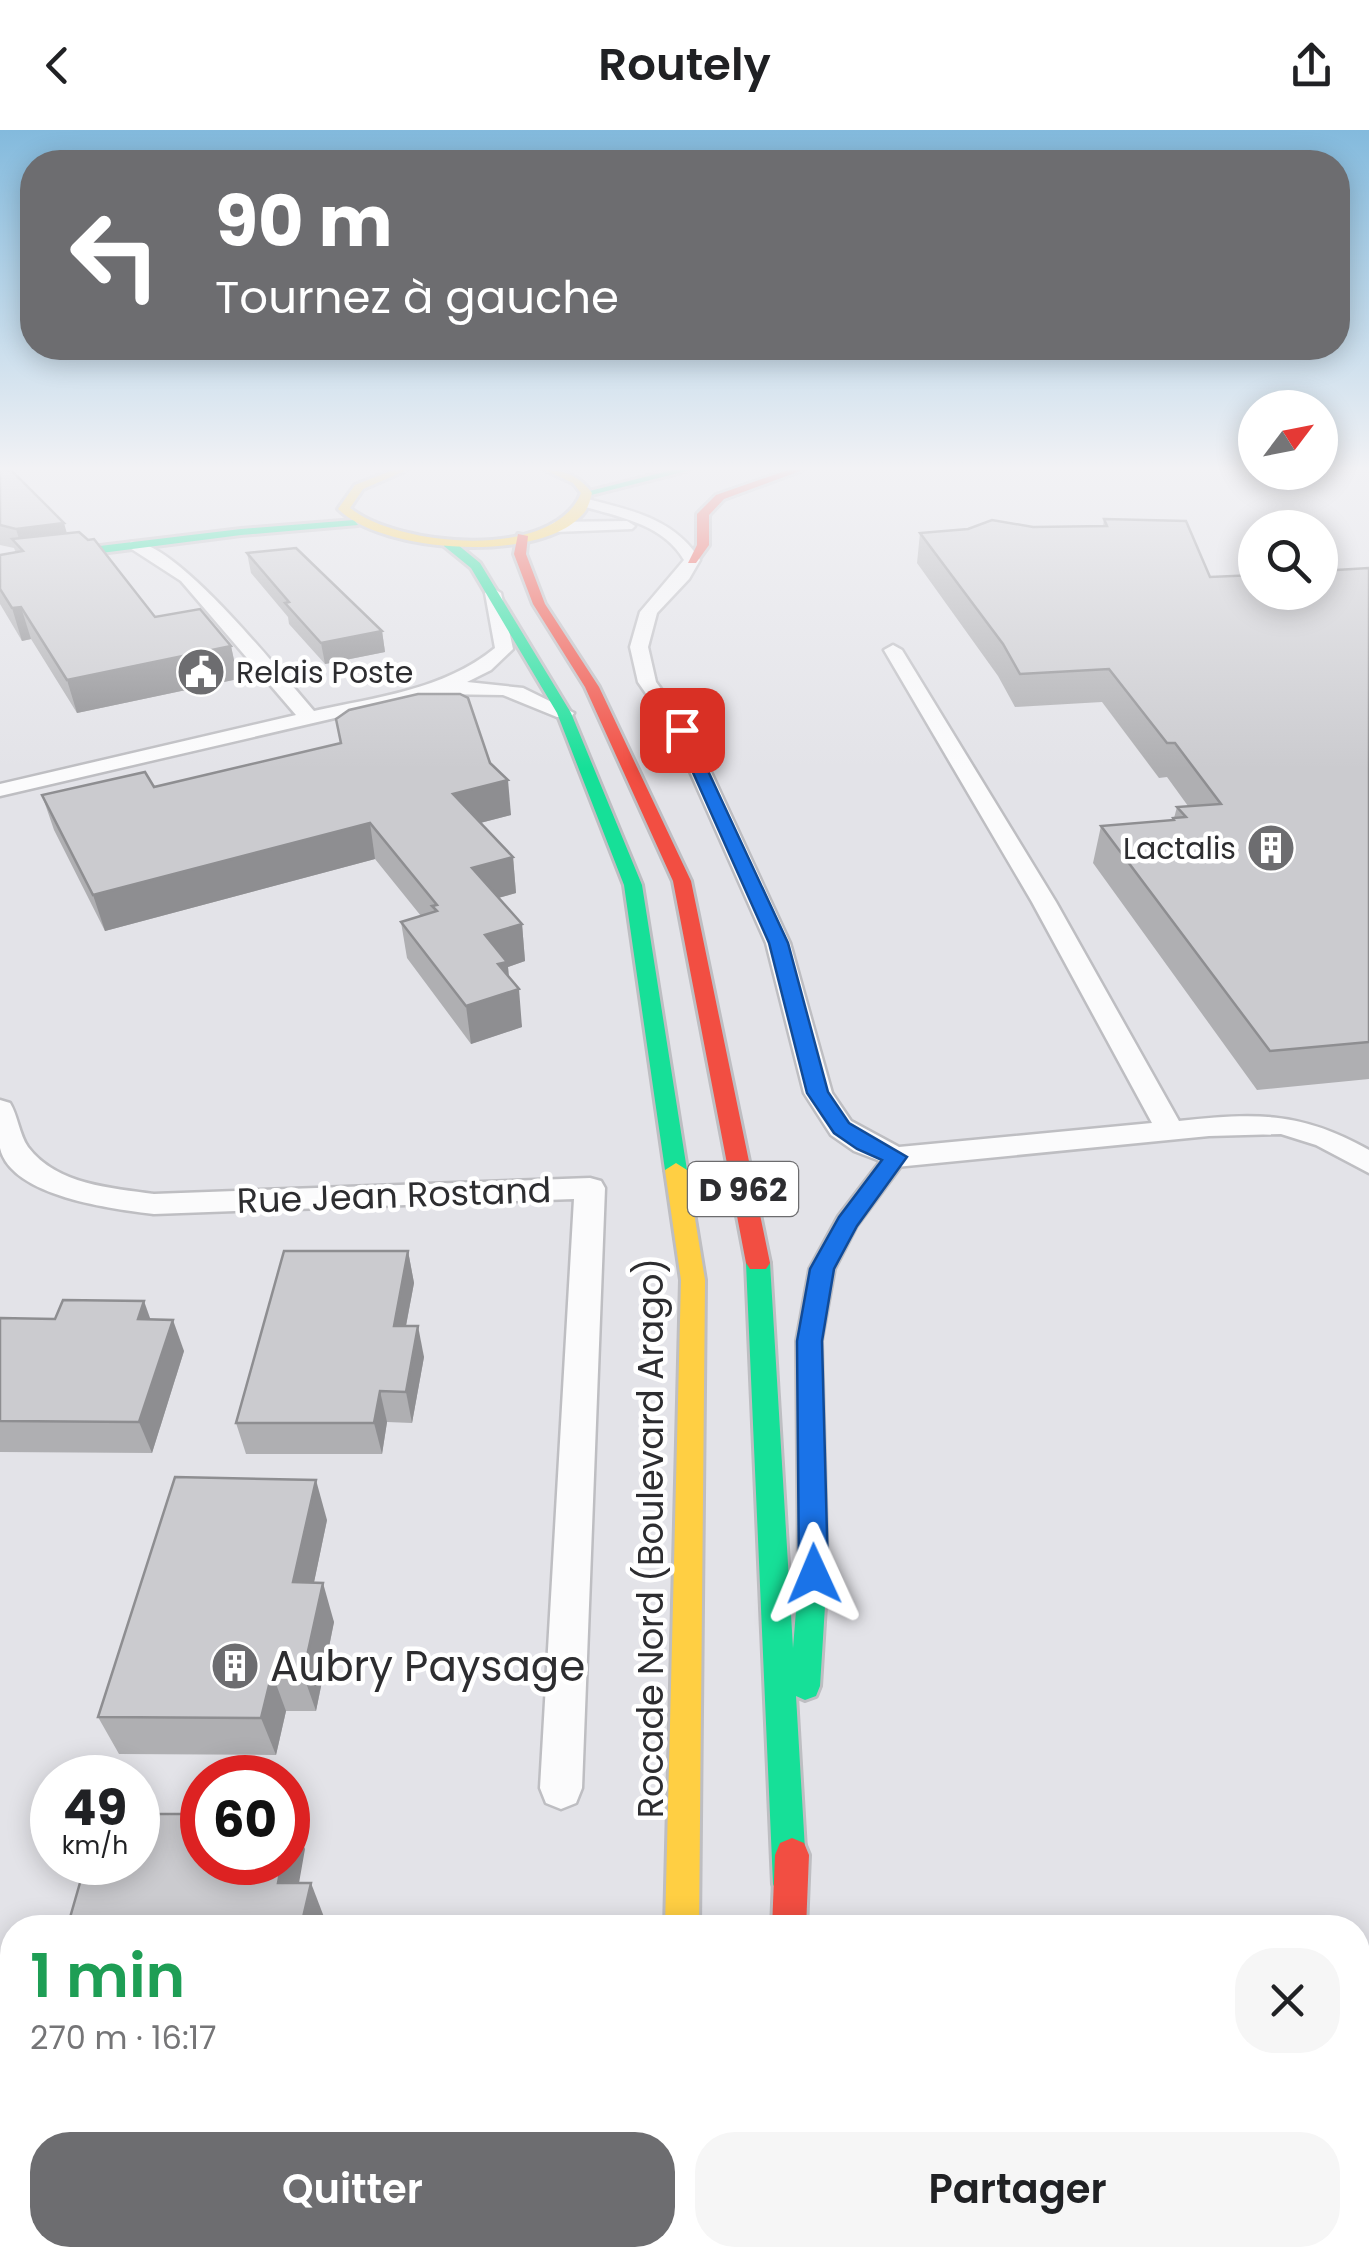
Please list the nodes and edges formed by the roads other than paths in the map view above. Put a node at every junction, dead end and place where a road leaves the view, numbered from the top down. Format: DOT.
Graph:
graph roads {
  1 [pos="174,570"];
  2 [pos="478,570"];
  3 [pos="526,570"];
  4 [pos="687,570"];
  5 [pos="493,593"];
  6 [pos="893,650"];
  7 [pos="438,688"];
  8 [pos="564,713"];
  9 [pos="309,718"];
  10 [pos="0,790"];
  11 [pos="0,1109"];
  12 [pos="1170,1130"];
  13 [pos="896,1157"];
  14 [pos="1369,1164"];
  15 [pos="561,1788"];
  16 [pos="790,1884"];
  17 [pos="682,1915"];
  18 [pos="789,1915"];
  1 -- 9 [label="street"];
  2 -- 5 [label="main road, Rocade Nord (Boulevard Arago) / D 962"];
  3 -- 16 [label="main road, D 962"];
  4 -- 13 [label="street"];
  5 -- 7 [label="street"];
  5 -- 8 [label="main road, Rocade Nord (Boulevard Arago) / D 962"];
  6 -- 12 [label="street"];
  7 -- 8 [label="street"];
  7 -- 9 [label="street"];
  8 -- 17 [label="main road, Rocade Nord (Boulevard Arago) / D 962"];
  9 -- 10 [label="street"];
  11 -- 15 [label="street, Rue Jean Rostand"];
  12 -- 13 [label="street"];
  12 -- 14 [label="street"];
  13 -- 16 [label="main road"];
  16 -- 18 [label="main road, D 962"];
}
